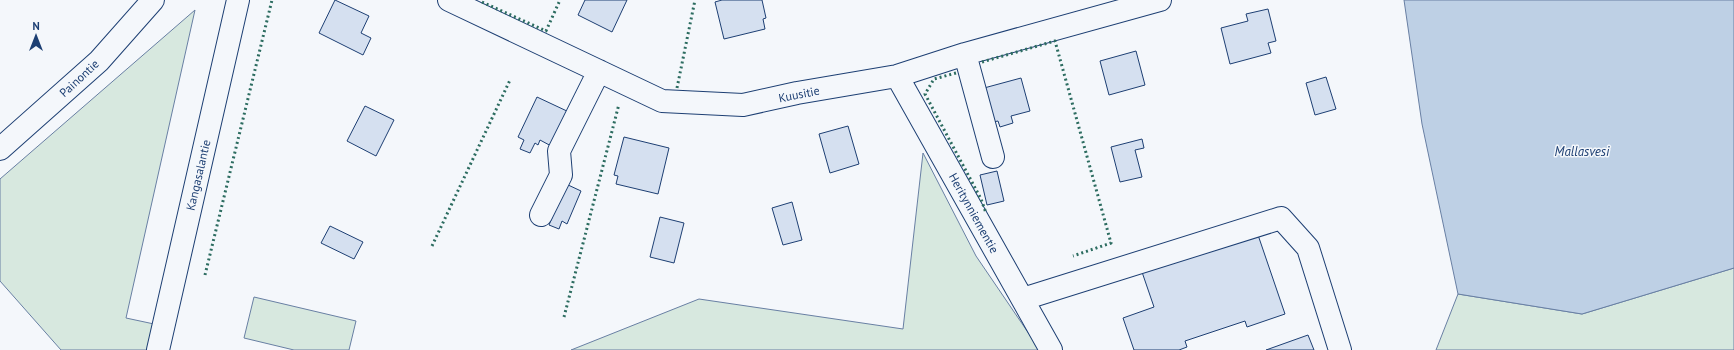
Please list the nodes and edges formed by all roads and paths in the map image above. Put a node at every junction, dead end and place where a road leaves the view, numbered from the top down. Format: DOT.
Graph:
graph roads {
  1 [pos="153,0"];
  2 [pos="238,0"];
  3 [pos="449,0"];
  4 [pos="1160,0"];
  5 [pos="965,54"];
  6 [pos="599,71"];
  7 [pos="897,76"];
  8 [pos="0,149"];
  9 [pos="993,157"];
  10 [pos="541,215"];
  11 [pos="1023,299"];
  12 [pos="158,350"];
  13 [pos="1051,350"];
  14 [pos="1340,350"];
  1 -- 8 [label="street, Painontie"];
  2 -- 12 [label="street, Kangasalantie"];
  3 -- 6 [label="street, Kuusitie"];
  4 -- 5 [label="street, Kuusitie"];
  5 -- 7 [label="street, Kuusitie"];
  5 -- 9 [label="street"];
  6 -- 7 [label="street, Kuusitie"];
  6 -- 10 [label="street"];
  7 -- 11 [label="street, Heritynniementie"];
  11 -- 13 [label="street, Heritynniementie"];
  11 -- 14 [label="street"];
}
